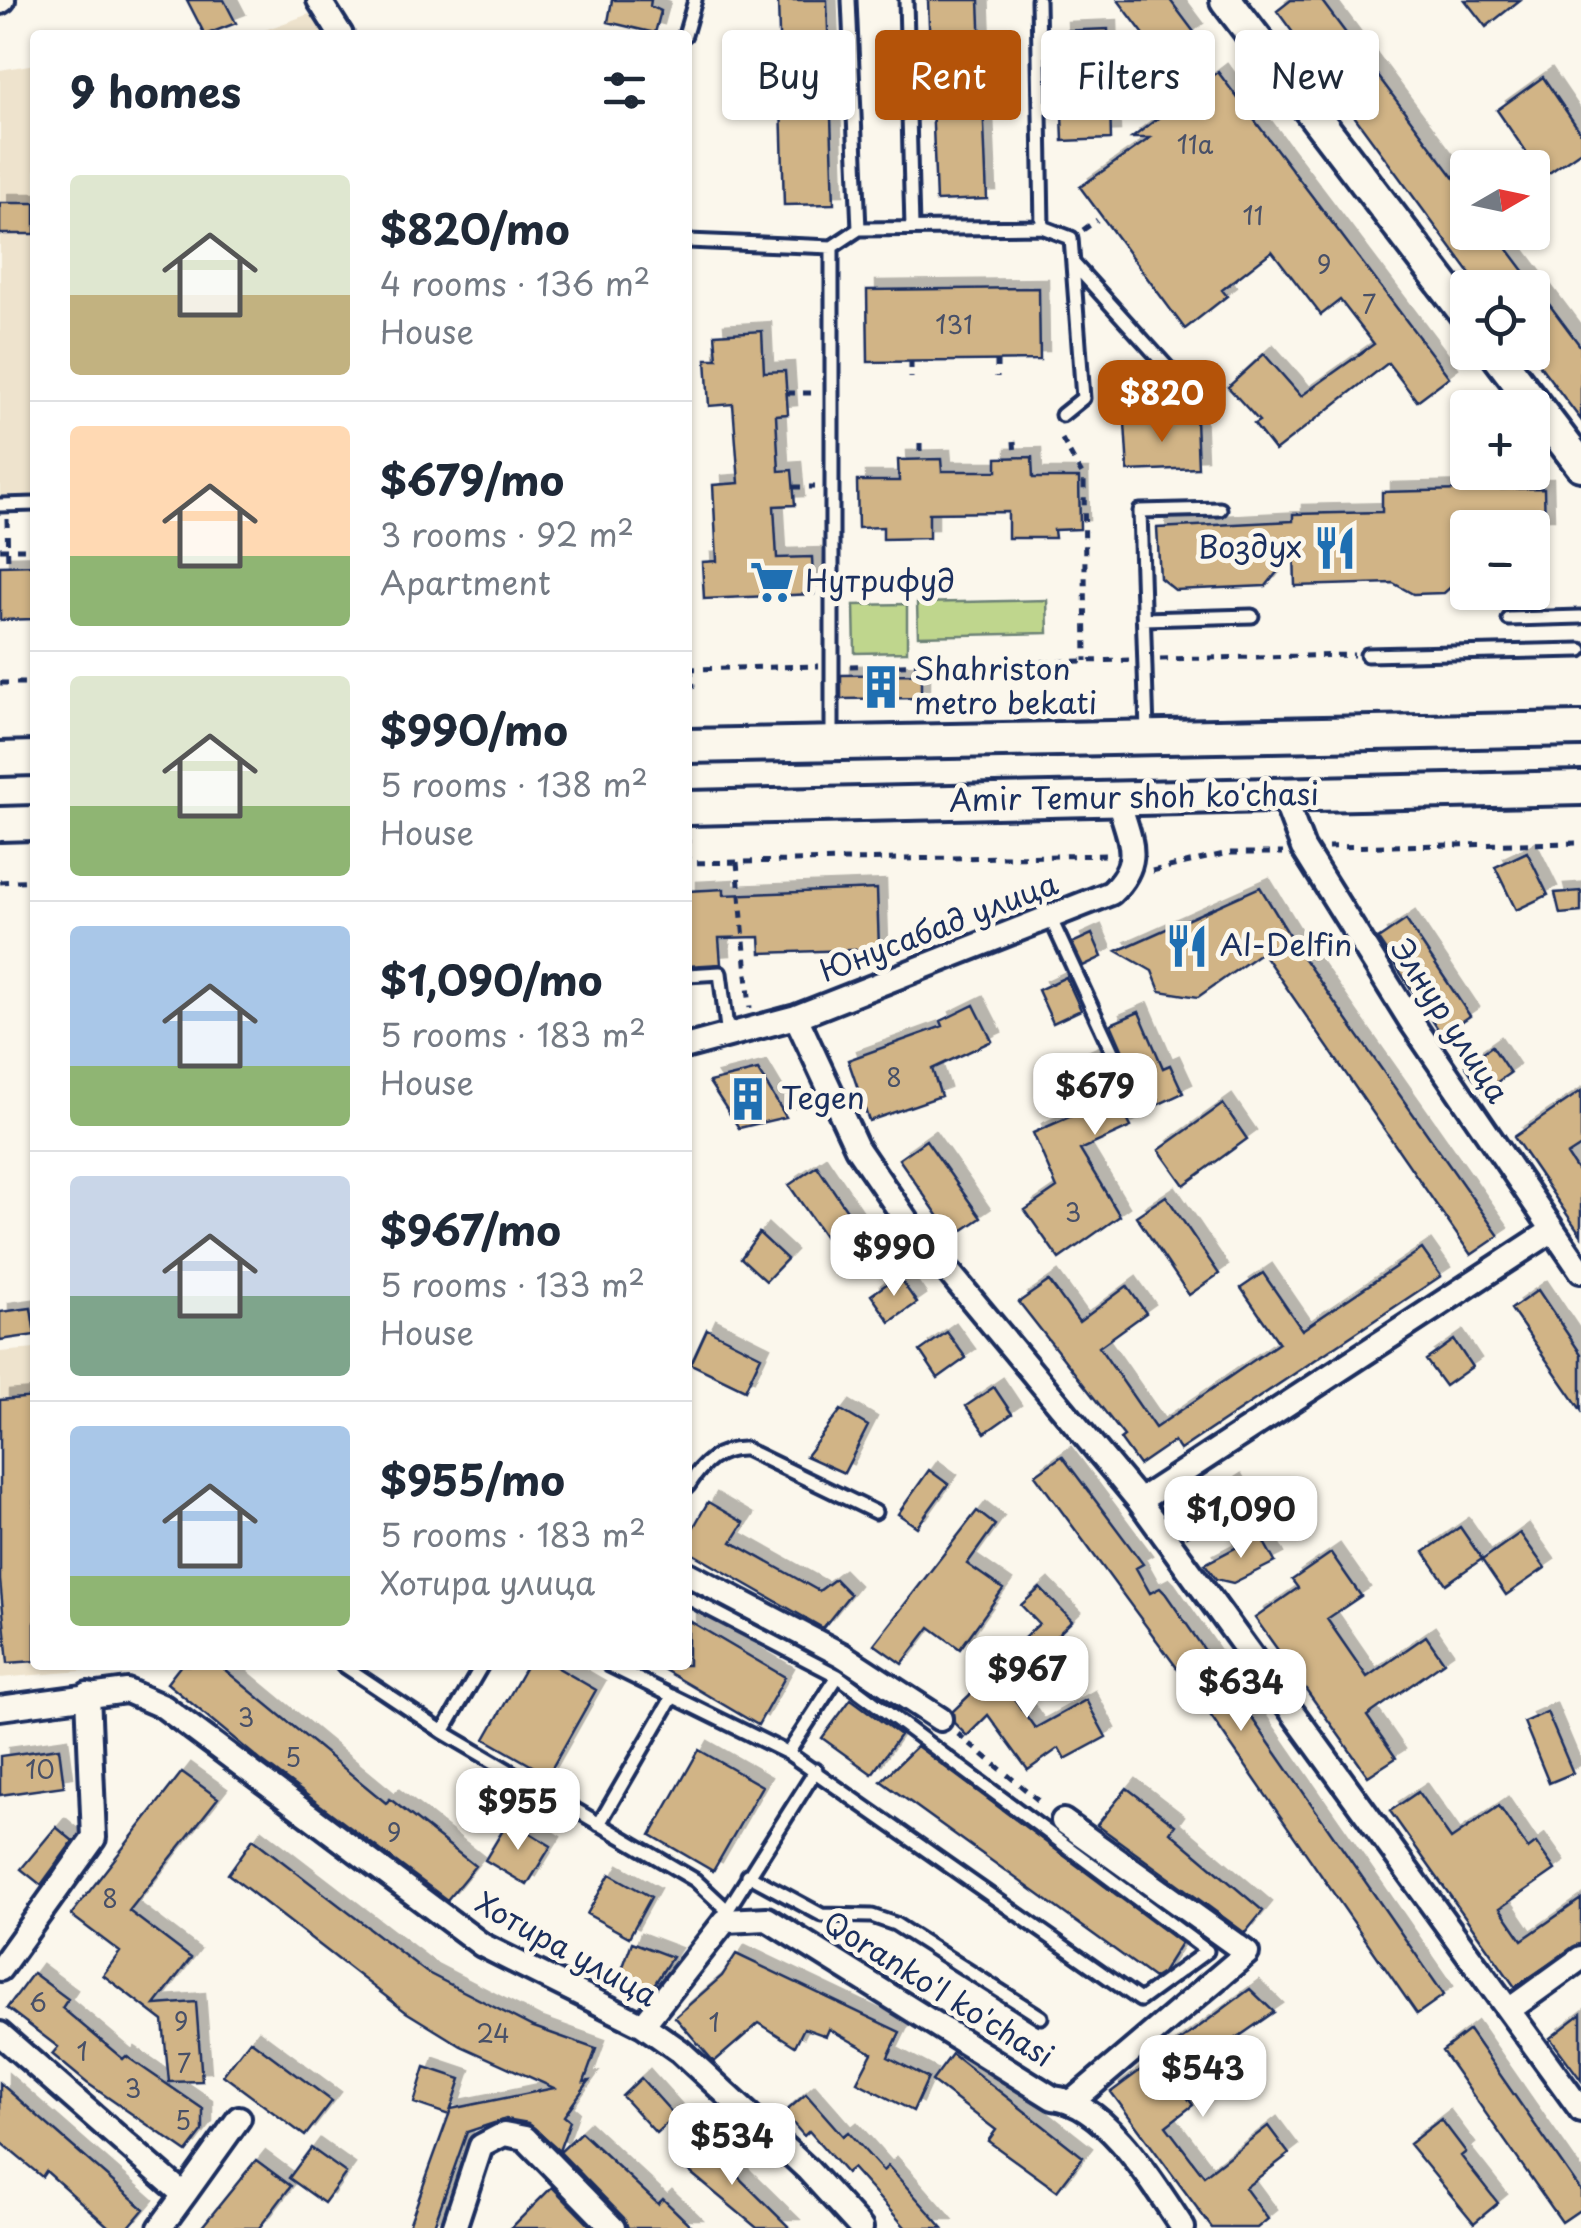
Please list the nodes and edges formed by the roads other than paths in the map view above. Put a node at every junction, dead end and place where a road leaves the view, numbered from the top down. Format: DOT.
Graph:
graph roads {
  1 [pos="320,0"];
  2 [pos="695,0"];
  3 [pos="849,0"];
  4 [pos="906,0"];
  5 [pos="1038,0"];
  6 [pos="1226,0"];
  7 [pos="338,30"];
  8 [pos="686,30"];
  9 [pos="1042,227"];
  10 [pos="912,228"];
  11 [pos="858,229"];
  12 [pos="692,241"];
  13 [pos="832,247"];
  14 [pos="1073,263"];
  15 [pos="1450,293"];
  16 [pos="1508,370"];
  17 [pos="1206,410"];
  18 [pos="1062,415"];
  19 [pos="1581,465"];
  20 [pos="30,504"];
  21 [pos="4,505"];
  22 [pos="1220,509"];
  23 [pos="1252,616"];
  24 [pos="1581,617"];
  25 [pos="1144,619"];
  26 [pos="1509,619"];
  27 [pos="1581,650"];
  28 [pos="1366,655"];
  29 [pos="1581,729"];
  30 [pos="1147,737"];
  31 [pos="832,743"];
  32 [pos="692,746"];
  33 [pos="30,758"];
  34 [pos="0,759"];
  35 [pos="1581,788"];
  36 [pos="1282,795"];
  37 [pos="1118,799"];
  38 [pos="692,808"];
  39 [pos="30,823"];
  40 [pos="0,824"];
  41 [pos="1050,917"];
  42 [pos="692,975"];
  43 [pos="796,1017"];
  44 [pos="728,1036"];
  45 [pos="692,1045"];
  46 [pos="1134,1099"];
  47 [pos="1553,1230"];
  48 [pos="1581,1271"];
  49 [pos="692,1481"];
  50 [pos="1140,1501"];
  51 [pos="875,1512"];
  52 [pos="692,1576"];
  53 [pos="692,1600"];
  54 [pos="350,1670"];
  55 [pos="479,1670"];
  56 [pos="620,1670"];
  57 [pos="838,1676"];
  58 [pos="88,1694"];
  59 [pos="673,1696"];
  60 [pos="0,1708"];
  61 [pos="940,1720"];
  62 [pos="443,1732"];
  63 [pos="788,1752"];
  64 [pos="816,1770"];
  65 [pos="1063,1820"];
  66 [pos="599,1824"];
  67 [pos="748,1876"];
  68 [pos="725,1915"];
  69 [pos="1581,1958"];
  70 [pos="0,1970"];
  71 [pos="1509,2010"];
  72 [pos="1042,2017"];
  73 [pos="643,2025"];
  74 [pos="0,2034"];
  75 [pos="1074,2100"];
  76 [pos="1581,2110"];
  77 [pos="239,2118"];
  78 [pos="184,2195"];
  79 [pos="160,2228"];
  80 [pos="454,2228"];
  81 [pos="613,2228"];
  82 [pos="861,2228"];
  83 [pos="1183,2228"];
  1 -- 7 [label="street"];
  2 -- 8 [label="lane"];
  3 -- 11 [label="lane"];
  4 -- 10 [label="lane"];
  5 -- 9 [label="lane"];
  6 -- 15 [label="street"];
  9 -- 10 [label="lane"];
  9 -- 14 [label="lane"];
  10 -- 11 [label="lane"];
  11 -- 13 [label="lane"];
  12 -- 13 [label="lane"];
  13 -- 31 [label="lane"];
  14 -- 17 [label="lane"];
  14 -- 18 [label="lane"];
  16 -- 19 [label="street"];
  20 -- 21 [label="lane"];
  22 -- 25 [label="lane"];
  23 -- 25 [label="lane"];
  24 -- 26 [label="lane"];
  25 -- 30 [label="lane"];
  27 -- 28 [label="lane"];
  29 -- 30 [label="main road, Amir Temur shoh ko'chasi"];
  30 -- 31 [label="main road, Amir Temur shoh ko'chasi"];
  31 -- 32 [label="main road, Amir Temur shoh ko'chasi"];
  33 -- 34 [label="main road"];
  35 -- 36 [label="main road, Amir Temur shoh ko'chasi"];
  36 -- 37 [label="main road, Amir Temur shoh ko'chasi"];
  36 -- 47 [label="street, Элнур улица"];
  37 -- 38 [label="main road, Amir Temur shoh ko'chasi"];
  37 -- 41 [label="street, Юнусабад улица"];
  39 -- 40 [label="main road"];
  41 -- 43 [label="street, Юнусабад улица"];
  41 -- 46 [label="lane"];
  42 -- 44 [label="lane"];
  43 -- 44 [label="street, Юнусабад улица"];
  43 -- 50 [label="street"];
  44 -- 45 [label="street, Юнусабад улица"];
  47 -- 48 [label="street, Элнур улица"];
  47 -- 50 [label="street"];
  49 -- 51 [label="lane"];
  50 -- 71 [label="street"];
  52 -- 61 [label="street"];
  53 -- 57 [label="lane"];
  54 -- 62 [label="lane"];
  55 -- 62 [label="lane"];
  56 -- 59 [label="lane"];
  57 -- 63 [label="lane"];
  57 -- 64 [label="lane"];
  58 -- 60 [label="street, Хотира улица"];
  58 -- 70 [label="street"];
  58 -- 73 [label="street, Хотира улица"];
  59 -- 63 [label="lane"];
  59 -- 66 [label="lane"];
  62 -- 66 [label="lane"];
  63 -- 64 [label="lane"];
  64 -- 67 [label="lane"];
  65 -- 75 [label="street"];
  66 -- 68 [label="lane"];
  67 -- 68 [label="lane"];
  67 -- 72 [label="lane"];
  68 -- 73 [label="street"];
  68 -- 75 [label="street, Qoranko'l ko'chasi"];
  69 -- 71 [label="street"];
  71 -- 76 [label="street"];
  73 -- 82 [label="street, Хотира улица"];
  74 -- 78 [label="street"];
  75 -- 83 [label="street, Qoranko'l ko'chasi"];
  77 -- 78 [label="street"];
  78 -- 79 [label="street"];
  80 -- 81 [label="street"];
}
